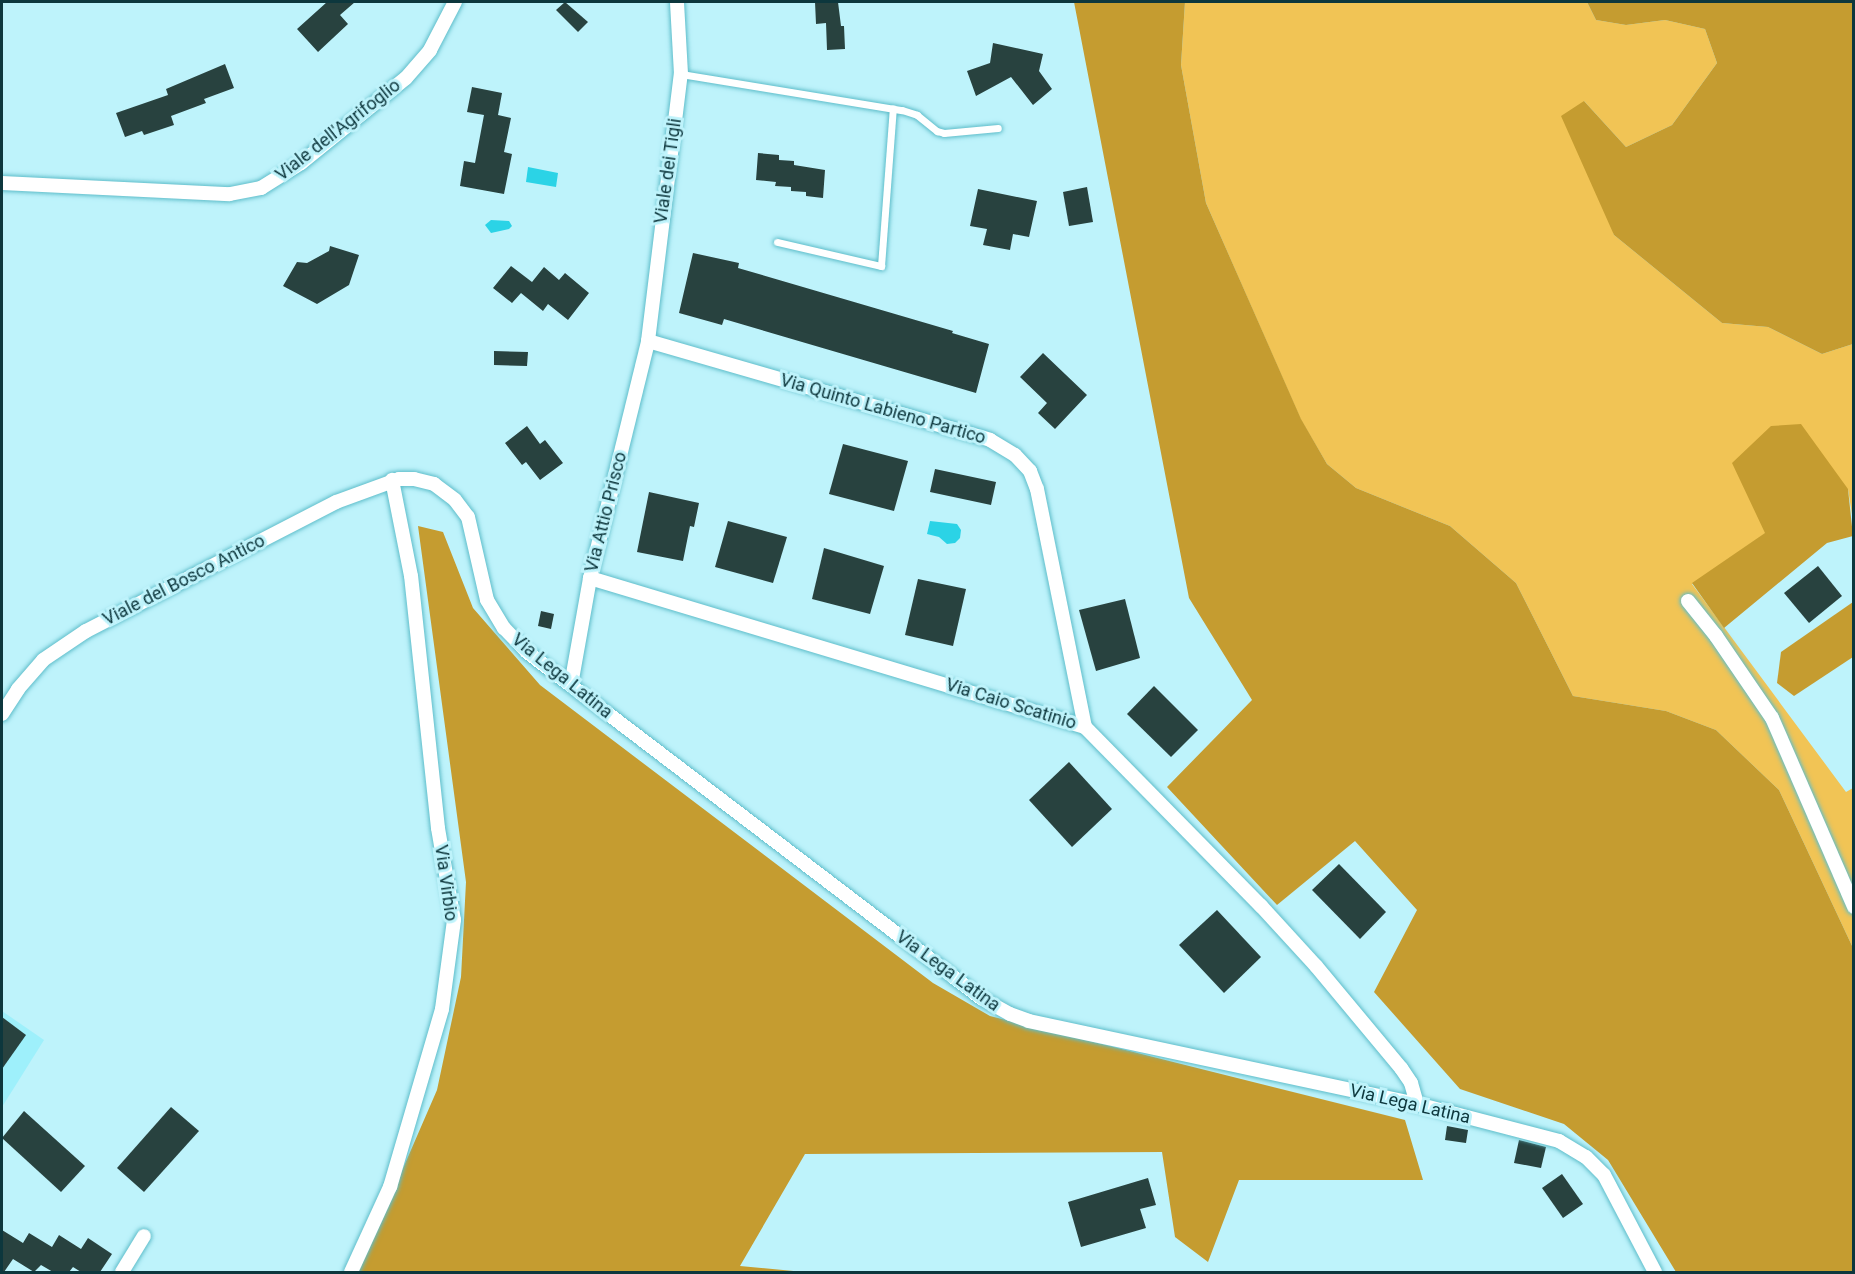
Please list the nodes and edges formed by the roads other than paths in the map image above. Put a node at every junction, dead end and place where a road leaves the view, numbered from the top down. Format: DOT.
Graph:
graph roads {
  1 [pos="455,2"];
  2 [pos="677,2"];
  3 [pos="681,74"];
  4 [pos="893,108"];
  5 [pos="998,128"];
  6 [pos="2,183"];
  7 [pos="777,242"];
  8 [pos="648,341"];
  9 [pos="392,480"];
  10 [pos="590,578"];
  11 [pos="1688,601"];
  12 [pos="571,685"];
  13 [pos="2,714"];
  14 [pos="1085,727"];
  15 [pos="1854,907"];
  16 [pos="1417,1104"];
  17 [pos="144,1236"];
  18 [pos="122,1272"];
  19 [pos="351,1272"];
  20 [pos="1655,1272"];
  1 -- 6 [label="street, Viale dell'Agrifoglio"];
  2 -- 3 [label="street, Viale dei Tigli"];
  3 -- 4 [label="lane"];
  3 -- 8 [label="street, Viale dei Tigli"];
  4 -- 5 [label="lane"];
  4 -- 7 [label="lane"];
  8 -- 10 [label="street, Via Attio Prisco"];
  8 -- 14 [label="street, Via Quinto Labieno Partico"];
  9 -- 12 [label="street, Via Lega Latina"];
  9 -- 13 [label="street, Viale del Bosco Antico"];
  9 -- 19 [label="street, Via Virbio"];
  10 -- 12 [label="street, Via Attio Prisco"];
  10 -- 14 [label="street, Via Caio Scatinio"];
  11 -- 15 [label="street"];
  12 -- 16 [label="street, Via Lega Latina"];
  14 -- 16 [label="street, Via Caio Scatinio"];
  16 -- 20 [label="street, Via Lega Latina"];
  17 -- 18 [label="street"];
}
